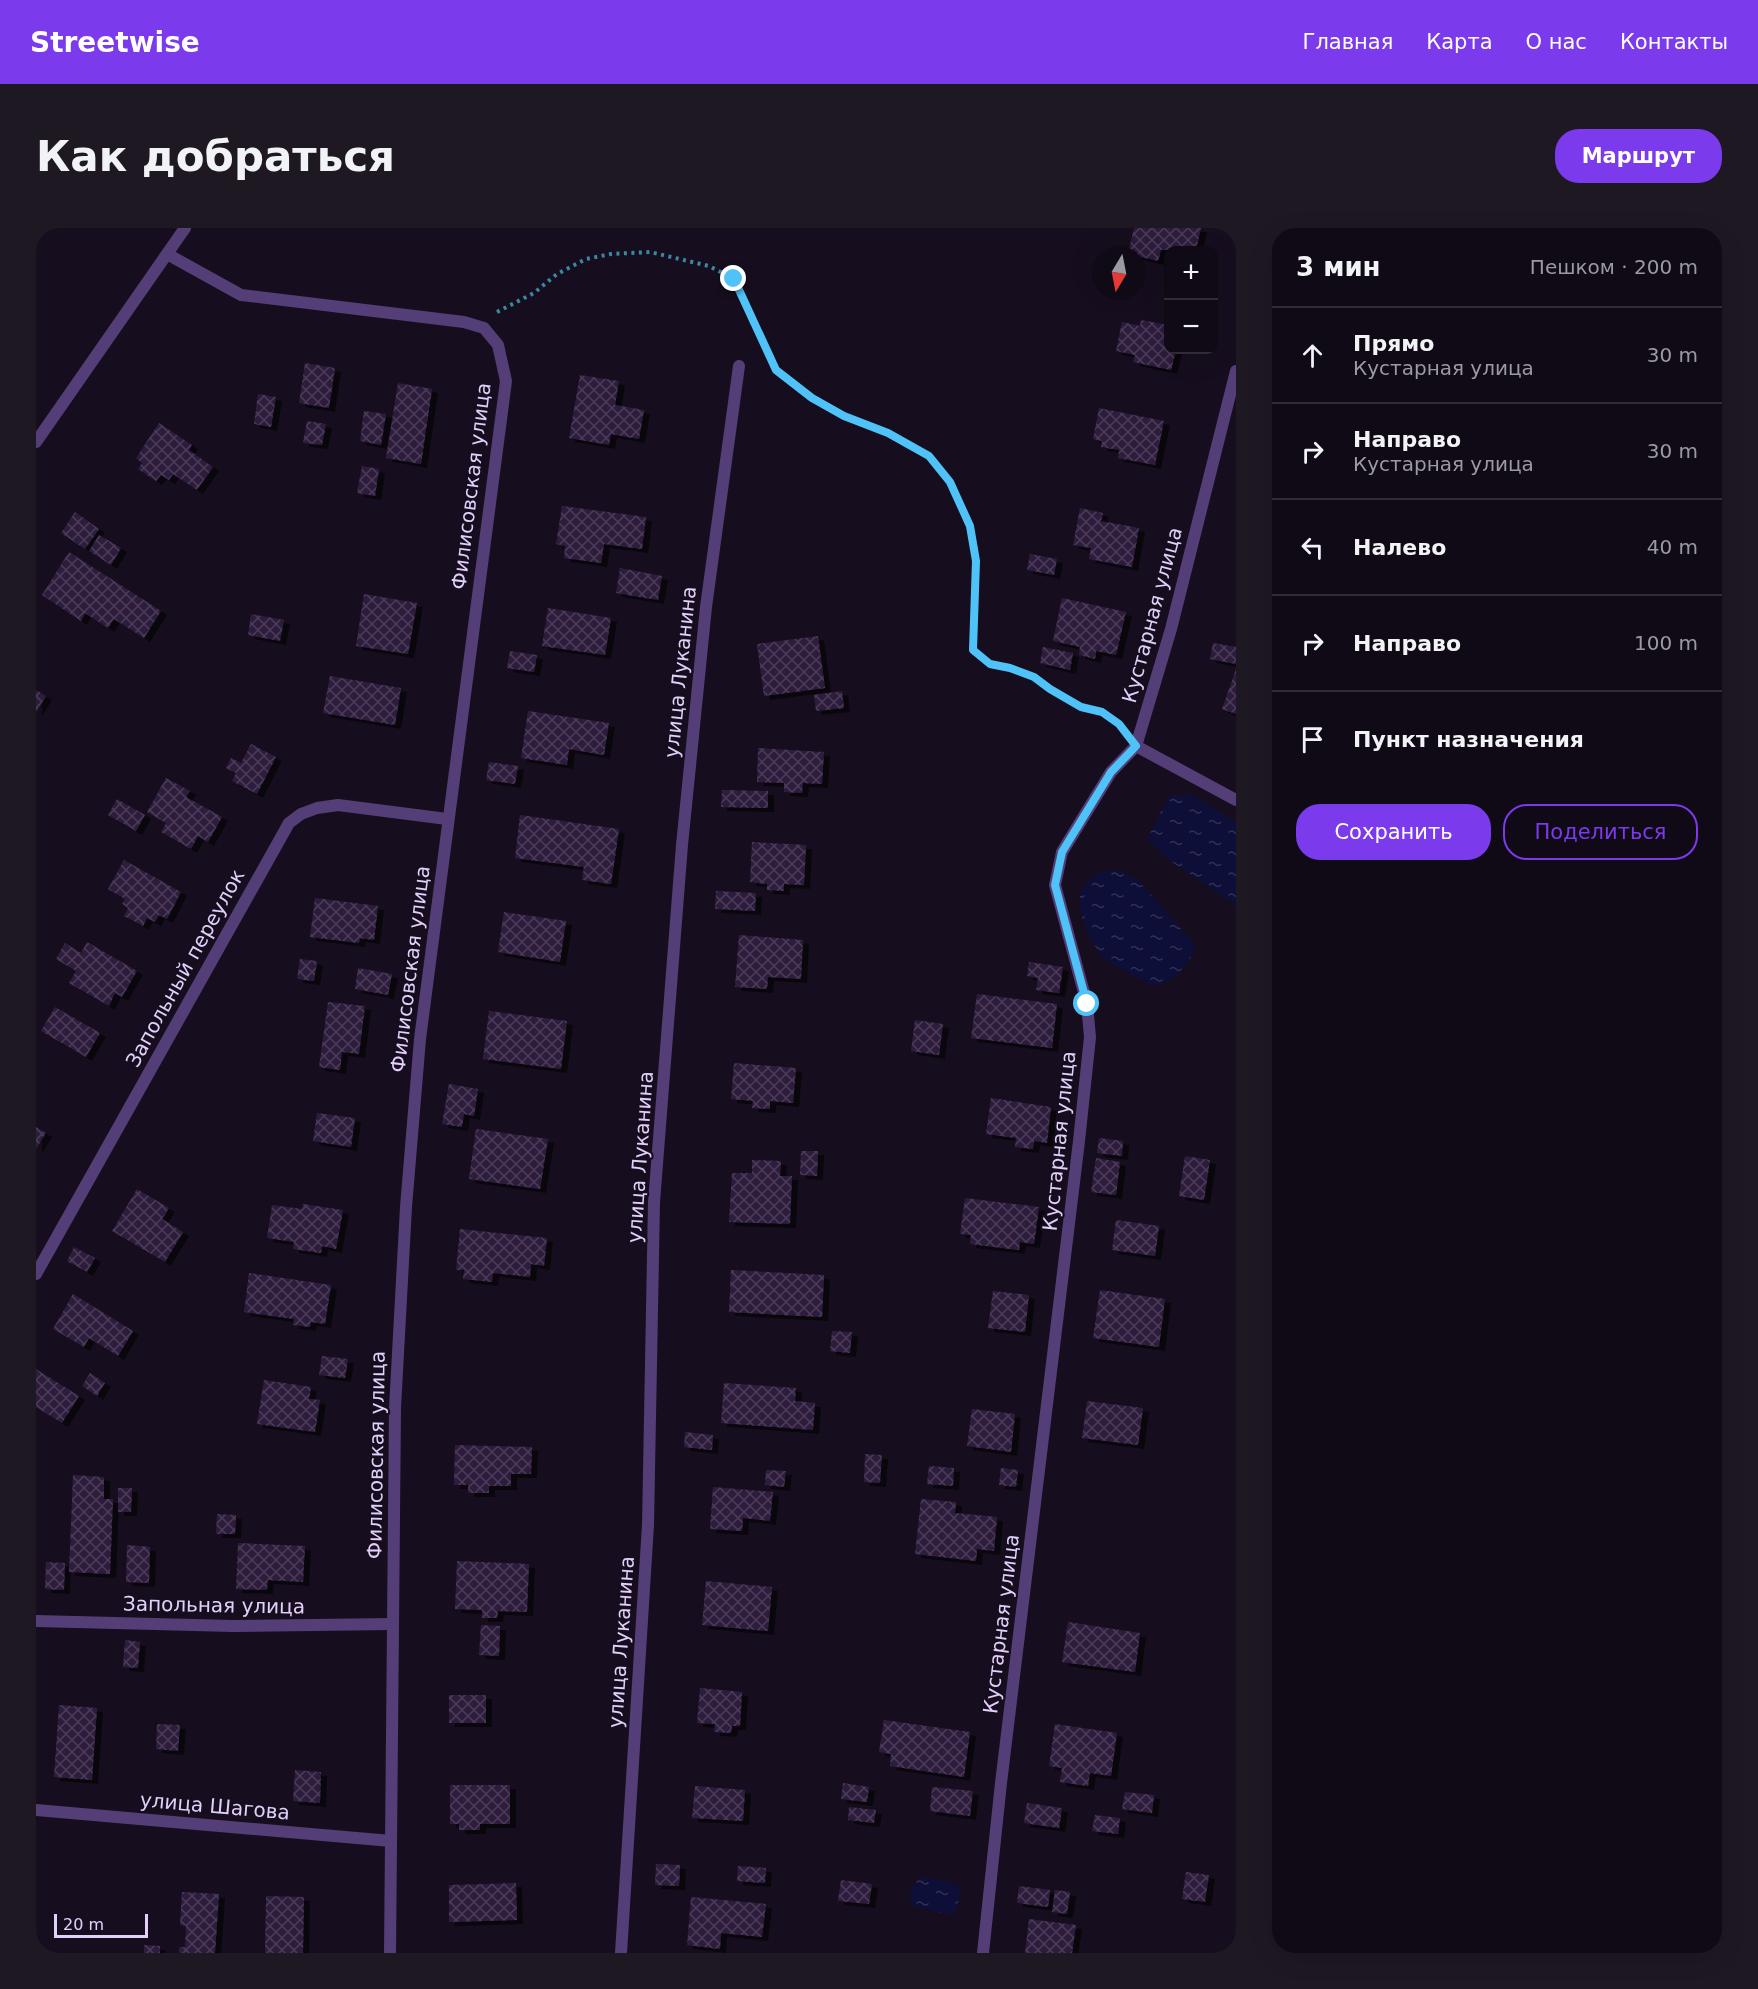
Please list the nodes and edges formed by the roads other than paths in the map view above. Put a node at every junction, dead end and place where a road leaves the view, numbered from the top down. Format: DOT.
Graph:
graph roads {
  1 [pos="185,228"];
  2 [pos="167,254"];
  3 [pos="739,366"];
  4 [pos="1236,372"];
  5 [pos="37,437"];
  6 [pos="1136,746"];
  7 [pos="1236,800"];
  8 [pos="447,819"];
  9 [pos="36,1274"];
  10 [pos="36,1621"];
  11 [pos="392,1624"];
  12 [pos="36,1810"];
  13 [pos="391,1841"];
  14 [pos="390,1953"];
  15 [pos="621,1953"];
  16 [pos="983,1953"];
  1 -- 2 [label="street"];
  2 -- 5 [label="street"];
  2 -- 8 [label="street, Филисовская улица"];
  3 -- 15 [label="street, улица Луканина"];
  4 -- 6 [label="street, Кустарная улица"];
  6 -- 7 [label="street"];
  6 -- 16 [label="street, Кустарная улица"];
  8 -- 9 [label="street, Запольный переулок"];
  8 -- 11 [label="street, Филисовская улица"];
  10 -- 11 [label="street, Запольная улица"];
  11 -- 13 [label="street, Филисовская улица"];
  12 -- 13 [label="street, улица Шагова"];
  13 -- 14 [label="street, Филисовская улица"];
}
